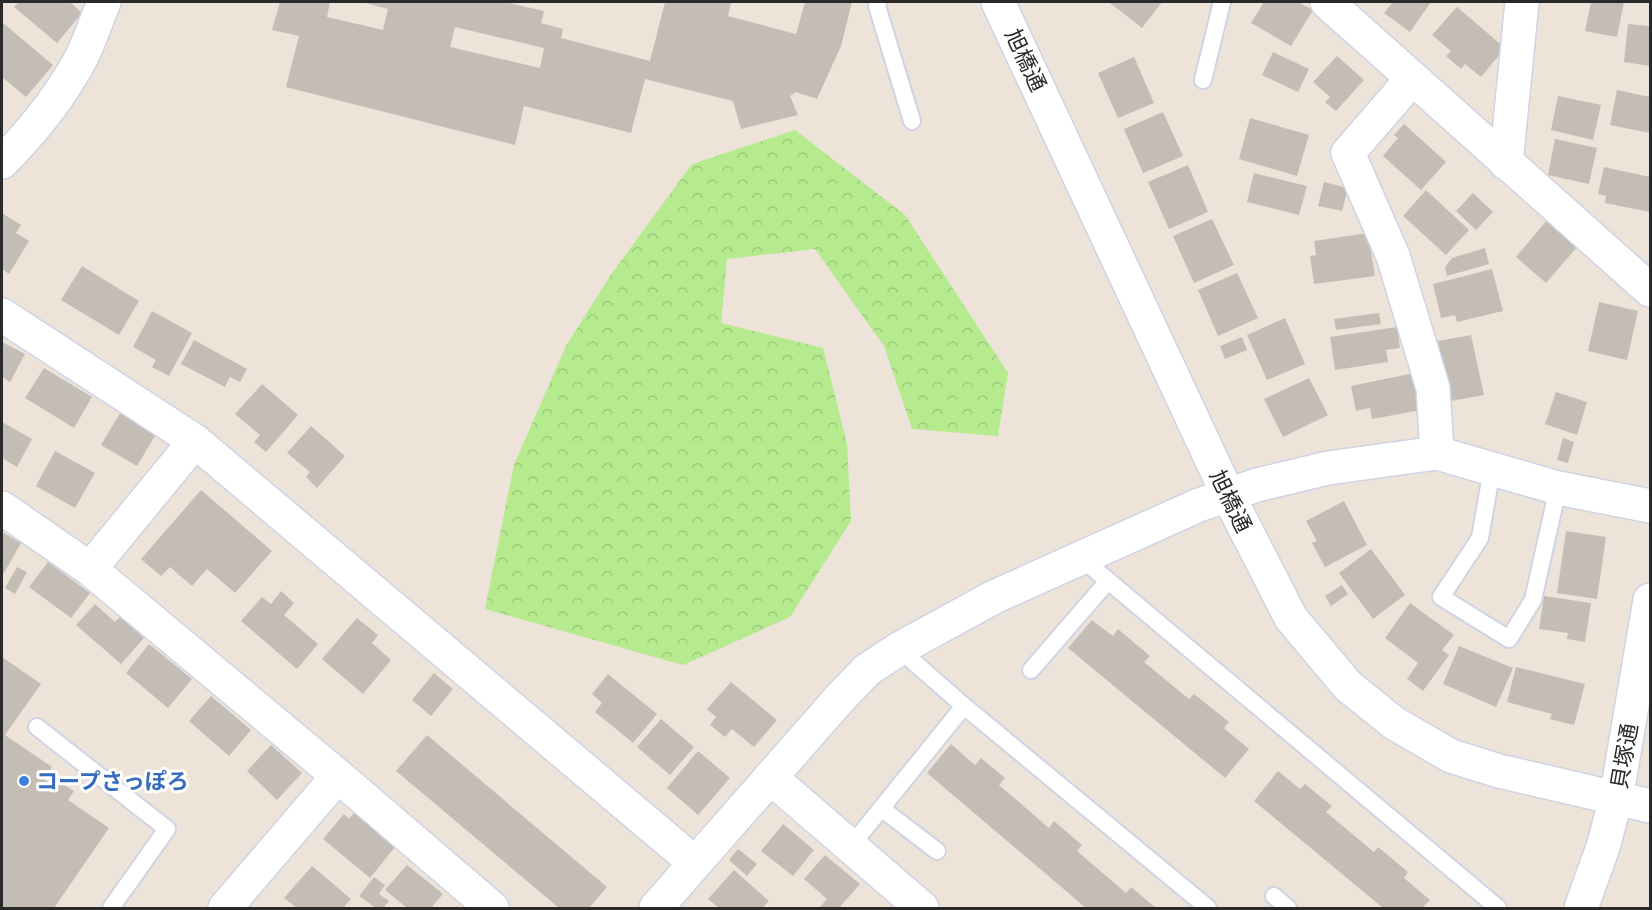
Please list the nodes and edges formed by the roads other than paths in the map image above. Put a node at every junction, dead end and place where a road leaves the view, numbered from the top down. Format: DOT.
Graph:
graph roads {
  1 [pos="104,2"];
  2 [pos="878,2"];
  3 [pos="999,2"];
  4 [pos="1222,2"];
  5 [pos="1327,2"];
  6 [pos="1522,2"];
  7 [pos="1412,79"];
  8 [pos="1203,80"];
  9 [pos="912,121"];
  10 [pos="8,144"];
  11 [pos="1506,163"];
  12 [pos="1650,290"];
  13 [pos="2,315"];
  14 [pos="195,441"];
  15 [pos="1437,453"];
  16 [pos="1492,469"];
  17 [pos="1558,488"];
  18 [pos="1228,495"];
  19 [pos="1650,506"];
  20 [pos="2,508"];
  21 [pos="1081,558"];
  22 [pos="90,569"];
  23 [pos="1108,581"];
  24 [pos="1650,600"];
  25 [pos="899,649"];
  26 [pos="1030,670"];
  27 [pos="964,706"];
  28 [pos="37,727"];
  29 [pos="339,776"];
  30 [pos="770,777"];
  31 [pos="1616,799"];
  32 [pos="1650,806"];
  33 [pos="881,808"];
  34 [pos="850,847"];
  35 [pos="938,851"];
  36 [pos="695,863"];
  37 [pos="1274,896"];
  38 [pos="901,902"];
  39 [pos="236,905"];
  40 [pos="1486,905"];
  41 [pos="111,909"];
  42 [pos="492,909"];
  43 [pos="656,909"];
  44 [pos="1208,909"];
  45 [pos="1288,909"];
  46 [pos="1581,909"];
  1 -- 10 [label="street"];
  2 -- 9 [label="lane"];
  3 -- 18 [label="street, 旭橋通"];
  4 -- 8 [label="lane"];
  5 -- 7 [label="street"];
  6 -- 11 [label="street"];
  7 -- 11 [label="street"];
  7 -- 15 [label="street"];
  11 -- 12 [label="street"];
  13 -- 14 [label="street"];
  14 -- 22 [label="street"];
  14 -- 36 [label="street"];
  15 -- 16 [label="street"];
  15 -- 18 [label="street"];
  16 -- 17 [label="street"];
  16 -- 17 [label="lane"];
  17 -- 19 [label="street"];
  18 -- 21 [label="street"];
  18 -- 31 [label="street, 旭橋通"];
  20 -- 22 [label="street"];
  21 -- 23 [label="lane"];
  21 -- 25 [label="street"];
  22 -- 29 [label="street"];
  23 -- 26 [label="lane"];
  23 -- 40 [label="lane"];
  24 -- 31 [label="street, 貝塚通"];
  25 -- 27 [label="lane"];
  25 -- 30 [label="street"];
  27 -- 33 [label="lane"];
  27 -- 44 [label="lane"];
  28 -- 41 [label="lane"];
  29 -- 39 [label="street"];
  29 -- 42 [label="street"];
  30 -- 34 [label="street"];
  30 -- 36 [label="street"];
  31 -- 32 [label="street, 旭橋通"];
  31 -- 46 [label="street, 貝塚通"];
  33 -- 34 [label="lane"];
  33 -- 35 [label="lane"];
  34 -- 38 [label="street"];
  36 -- 43 [label="street"];
  37 -- 45 [label="lane"];
}
